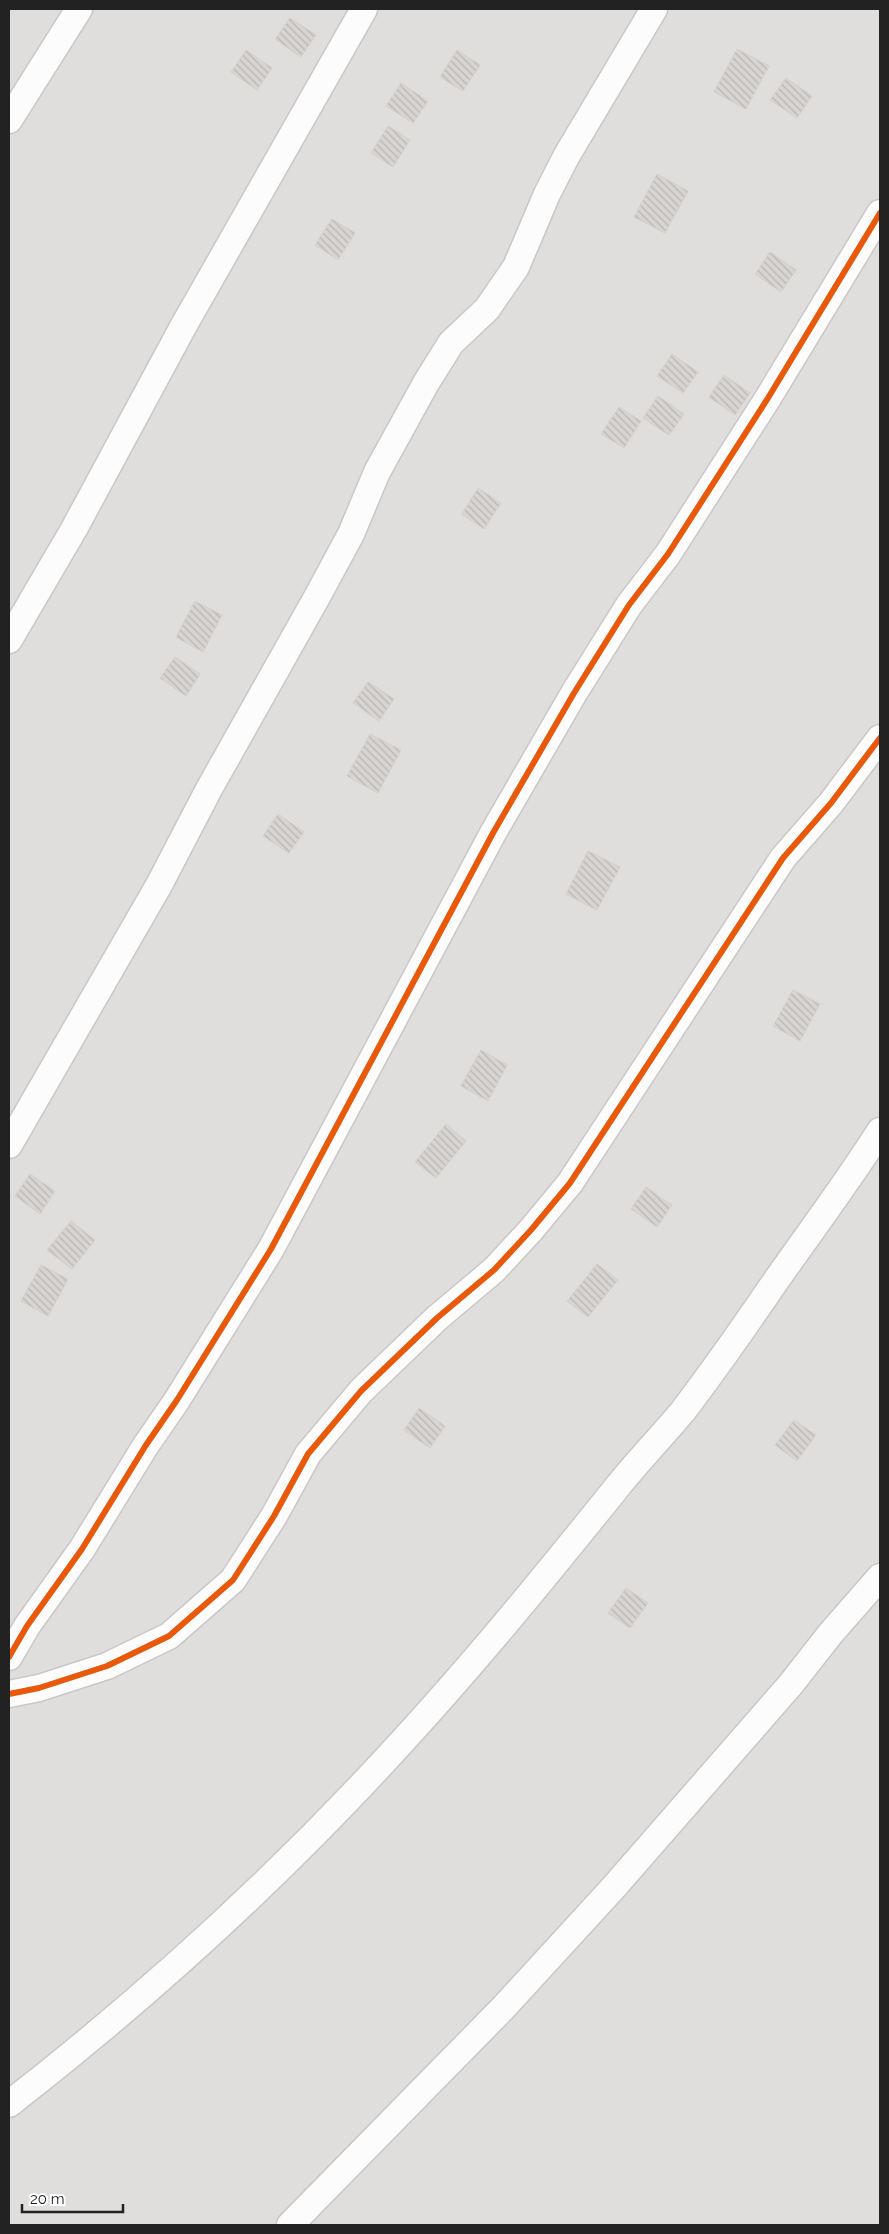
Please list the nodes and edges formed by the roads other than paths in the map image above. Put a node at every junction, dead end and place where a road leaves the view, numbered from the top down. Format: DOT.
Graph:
graph roads {
  1 [pos="79,9"];
  2 [pos="364,9"];
  3 [pos="654,9"];
  4 [pos="9,120"];
  5 [pos="880,213"];
  6 [pos="9,640"];
  7 [pos="880,738"];
  8 [pos="880,1131"];
  9 [pos="9,1146"];
  10 [pos="880,1577"];
  11 [pos="9,1657"];
  12 [pos="9,1694"];
  13 [pos="9,2104"];
  14 [pos="290,2225"];
  1 -- 4 [label="street"];
  2 -- 6 [label="street"];
  3 -- 9 [label="street"];
  5 -- 11 [label="street"];
  7 -- 12 [label="street"];
  8 -- 13 [label="street"];
  10 -- 14 [label="street"];
}
